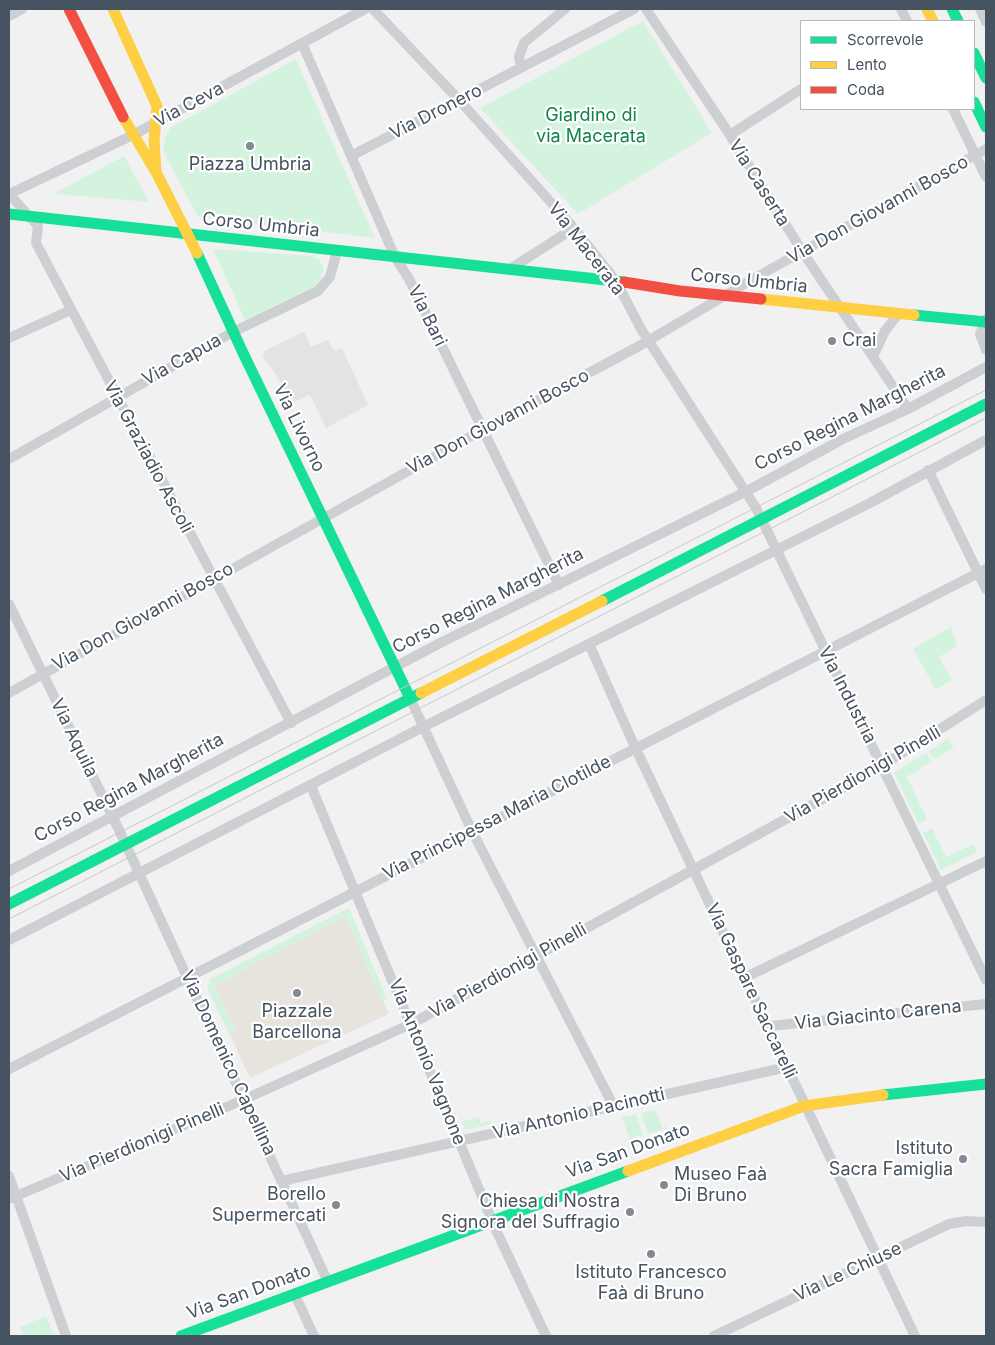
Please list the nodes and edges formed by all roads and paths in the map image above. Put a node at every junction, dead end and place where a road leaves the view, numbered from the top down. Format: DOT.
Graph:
graph roads {
  1 [pos="22,9"];
  2 [pos="69,9"];
  3 [pos="112,9"];
  4 [pos="365,9"];
  5 [pos="372,9"];
  6 [pos="565,9"];
  7 [pos="634,9"];
  8 [pos="646,9"];
  9 [pos="980,9"];
  10 [pos="9,16"];
  11 [pos="986,22"];
  12 [pos="302,43"];
  13 [pos="975,55"];
  14 [pos="520,67"];
  15 [pos="986,78"];
  16 [pos="800,90"];
  17 [pos="460,101"];
  18 [pos="975,104"];
  19 [pos="954,110"];
  20 [pos="157,121"];
  21 [pos="986,127"];
  22 [pos="133,135"];
  23 [pos="730,135"];
  24 [pos="986,149"];
  25 [pos="976,155"];
  26 [pos="351,156"];
  27 [pos="157,174"];
  28 [pos="986,177"];
  29 [pos="9,194"];
  30 [pos="9,214"];
  31 [pos="29,216"];
  32 [pos="574,228"];
  33 [pos="188,235"];
  34 [pos="337,251"];
  35 [pos="802,251"];
  36 [pos="395,257"];
  37 [pos="510,269"];
  38 [pos="616,281"];
  39 [pos="725,296"];
  40 [pos="841,307"];
  41 [pos="71,310"];
  42 [pos="899,313"];
  43 [pos="986,322"];
  44 [pos="233,332"];
  45 [pos="9,338"];
  46 [pos="649,341"];
  47 [pos="986,350"];
  48 [pos="873,356"];
  49 [pos="986,367"];
  50 [pos="116,397"];
  51 [pos="986,404"];
  52 [pos="908,409"];
  53 [pos="482,430"];
  54 [pos="986,440"];
  55 [pos="9,458"];
  56 [pos="928,470"];
  57 [pos="747,491"];
  58 [pos="322,518"];
  59 [pos="762,518"];
  60 [pos="777,549"];
  61 [pos="982,571"];
  62 [pos="212,578"];
  63 [pos="559,585"];
  64 [pos="986,589"];
  65 [pos="9,604"];
  66 [pos="589,644"];
  67 [pos="825,650"];
  68 [pos="395,666"];
  69 [pos="42,674"];
  70 [pos="9,693"];
  71 [pos="410,698"];
  72 [pos="986,700"];
  73 [pos="291,724"];
  74 [pos="423,727"];
  75 [pos="635,747"];
  76 [pos="882,766"];
  77 [pos="311,786"];
  78 [pos="112,816"];
  79 [pos="472,831"];
  80 [pos="126,844"];
  81 [pos="986,861"];
  82 [pos="695,870"];
  83 [pos="9,871"];
  84 [pos="139,874"];
  85 [pos="939,884"];
  86 [pos="356,891"];
  87 [pos="9,904"];
  88 [pos="9,940"];
  89 [pos="537,954"];
  90 [pos="188,977"];
  91 [pos="746,977"];
  92 [pos="986,980"];
  93 [pos="986,1004"];
  94 [pos="411,1024"];
  95 [pos="770,1026"];
  96 [pos="787,1066"];
  97 [pos="9,1069"];
  98 [pos="986,1084"];
  99 [pos="243,1100"];
  100 [pos="614,1105"];
  101 [pos="804,1106"];
  102 [pos="459,1142"];
  103 [pos="9,1176"];
  104 [pos="282,1181"];
  105 [pos="12,1197"];
  106 [pos="492,1220"];
  107 [pos="986,1222"];
  108 [pos="878,1258"];
  109 [pos="328,1282"];
  110 [pos="295,1294"];
  111 [pos="719,1335"];
  112 [pos="66,1336"];
  113 [pos="181,1336"];
  114 [pos="314,1336"];
  115 [pos="546,1336"];
  116 [pos="916,1336"];
  1 -- 10 [label="street"];
  2 -- 22 [label="main road, Via Livorno"];
  3 -- 20 [label="main road, Via Livorno"];
  4 -- 12 [label="street, Via Ceva"];
  5 -- 17 [label="street, Via Macerata"];
  6 -- 14 [label="street"];
  7 -- 14 [label="street, Via Dronero"];
  8 -- 23 [label="street, Via Caserta"];
  9 -- 11 [label="street"];
  12 -- 20 [label="street, Via Ceva"];
  12 -- 26 [label="street, Via Bari"];
  13 -- 15 [label="main road"];
  14 -- 17 [label="street, Via Dronero"];
  16 -- 23 [label="street"];
  17 -- 26 [label="street, Via Dronero"];
  17 -- 32 [label="street, Via Macerata"];
  18 -- 21 [label="main road"];
  19 -- 25 [label="street"];
  20 -- 22 [label="street, Via Ceva"];
  20 -- 27 [label="main road, Via Livorno"];
  22 -- 27 [label="main road, Via Livorno"];
  22 -- 29 [label="street, Via Ceva"];
  23 -- 35 [label="street, Via Caserta"];
  24 -- 25 [label="street, Via Don Giovanni Bosco"];
  25 -- 28 [label="street"];
  25 -- 35 [label="street, Via Don Giovanni Bosco"];
  26 -- 36 [label="street, Via Bari"];
  27 -- 33 [label="main road, Via Livorno"];
  29 -- 31 [label="street, Via Graziadio Ascoli"];
  30 -- 31 [label="main road, Corso Umbria"];
  31 -- 33 [label="main road, Corso Umbria"];
  31 -- 41 [label="street, Via Graziadio Ascoli"];
  32 -- 37 [label="street"];
  32 -- 38 [label="street, Via Macerata"];
  33 -- 34 [label="main road, Corso Umbria"];
  33 -- 44 [label="main road, Via Livorno"];
  34 -- 36 [label="main road, Corso Umbria"];
  34 -- 44 [label="street, Via Capua"];
  35 -- 39 [label="street, Via Don Giovanni Bosco"];
  35 -- 40 [label="street, Via Caserta"];
  36 -- 37 [label="main road, Corso Umbria"];
  36 -- 53 [label="street, Via Bari"];
  37 -- 38 [label="main road, Corso Umbria"];
  38 -- 39 [label="main road, Corso Umbria"];
  38 -- 46 [label="street, Via Macerata"];
  39 -- 40 [label="main road, Corso Umbria"];
  39 -- 46 [label="street, Via Don Giovanni Bosco"];
  40 -- 42 [label="main road, Corso Umbria"];
  40 -- 48 [label="street, Via Caserta"];
  41 -- 45 [label="street"];
  41 -- 50 [label="street, Via Graziadio Ascoli"];
  42 -- 43 [label="main road, Corso Umbria"];
  42 -- 48 [label="street"];
  43 -- 47 [label="street"];
  44 -- 50 [label="street, Via Capua"];
  44 -- 58 [label="main road, Via Livorno"];
  46 -- 53 [label="street, Via Don Giovanni Bosco"];
  46 -- 57 [label="street, Via Macerata"];
  48 -- 52 [label="street, Via Caserta"];
  49 -- 52 [label="street, Corso Regina Margherita"];
  50 -- 55 [label="street, Via Capua"];
  50 -- 62 [label="street, Via Graziadio Ascoli"];
  51 -- 59 [label="main road"];
  52 -- 57 [label="street, Corso Regina Margherita"];
  53 -- 58 [label="street, Via Don Giovanni Bosco"];
  53 -- 63 [label="street, Via Bari"];
  54 -- 56 [label="street"];
  56 -- 60 [label="street"];
  56 -- 61 [label="street"];
  57 -- 59 [label="street, Via Macerata"];
  57 -- 63 [label="street, Corso Regina Margherita"];
  58 -- 62 [label="street, Via Don Giovanni Bosco"];
  58 -- 68 [label="main road, Via Livorno"];
  59 -- 60 [label="street, Via Industria"];
  59 -- 71 [label="main road"];
  60 -- 66 [label="street"];
  60 -- 67 [label="street, Via Industria"];
  61 -- 64 [label="street"];
  61 -- 67 [label="street, Via Principessa Maria Clotilde"];
  62 -- 69 [label="street, Via Don Giovanni Bosco"];
  62 -- 73 [label="street, Via Graziadio Ascoli"];
  63 -- 68 [label="street, Corso Regina Margherita"];
  65 -- 69 [label="street, Via Aquila"];
  66 -- 74 [label="street"];
  66 -- 75 [label="street, Via Gaspare Saccarelli"];
  67 -- 75 [label="street, Via Principessa Maria Clotilde"];
  67 -- 76 [label="street, Via Industria"];
  68 -- 71 [label="main road, Via Livorno"];
  68 -- 73 [label="street, Corso Regina Margherita"];
  69 -- 70 [label="street, Via Don Giovanni Bosco"];
  69 -- 78 [label="street, Via Aquila"];
  71 -- 74 [label="street"];
  71 -- 80 [label="main road"];
  72 -- 76 [label="street, Via Pierdionigi Pinelli"];
  73 -- 78 [label="street, Corso Regina Margherita"];
  74 -- 77 [label="street"];
  74 -- 79 [label="street"];
  75 -- 79 [label="street, Via Principessa Maria Clotilde"];
  75 -- 82 [label="street, Via Gaspare Saccarelli"];
  76 -- 82 [label="street, Via Pierdionigi Pinelli"];
  76 -- 85 [label="street, Via Industria"];
  77 -- 84 [label="street"];
  77 -- 86 [label="street, Via Antonio Vagnone"];
  78 -- 80 [label="street, Via Aquila"];
  78 -- 83 [label="street, Corso Regina Margherita"];
  79 -- 86 [label="street, Via Principessa Maria Clotilde"];
  79 -- 89 [label="street"];
  80 -- 84 [label="street, Via Domenico Capellina"];
  80 -- 87 [label="main road"];
  81 -- 85 [label="street"];
  82 -- 89 [label="street, Via Pierdionigi Pinelli"];
  82 -- 91 [label="street, Via Gaspare Saccarelli"];
  84 -- 88 [label="street"];
  84 -- 90 [label="street, Via Domenico Capellina"];
  85 -- 91 [label="street"];
  85 -- 92 [label="street, Via Industria"];
  86 -- 90 [label="street, Via Principessa Maria Clotilde"];
  86 -- 94 [label="street, Via Antonio Vagnone"];
  89 -- 94 [label="street, Via Pierdionigi Pinelli"];
  89 -- 100 [label="street"];
  90 -- 97 [label="street, Via Principessa Maria Clotilde"];
  90 -- 99 [label="street, Via Domenico Capellina"];
  91 -- 95 [label="street, Via Gaspare Saccarelli"];
  93 -- 95 [label="street, Via Giacinto Carena"];
  94 -- 99 [label="street, Via Pierdionigi Pinelli"];
  94 -- 102 [label="street, Via Antonio Vagnone"];
  95 -- 96 [label="street, Via Gaspare Saccarelli"];
  96 -- 100 [label="street, Via Antonio Pacinotti"];
  96 -- 101 [label="street, Via Gaspare Saccarelli"];
  98 -- 101 [label="main road, Via San Donato"];
  99 -- 104 [label="street, Via Domenico Capellina"];
  99 -- 105 [label="street, Via Pierdionigi Pinelli"];
  100 -- 102 [label="street, Via Antonio Pacinotti"];
  101 -- 106 [label="main road, Via San Donato"];
  101 -- 108 [label="street, Via Gaspare Saccarelli"];
  102 -- 104 [label="street, Via Antonio Pacinotti"];
  102 -- 106 [label="street, Via Antonio Vagnone"];
  103 -- 105 [label="street"];
  104 -- 109 [label="street, Via Domenico Capellina"];
  105 -- 112 [label="street"];
  106 -- 109 [label="main road, Via San Donato"];
  106 -- 115 [label="street, Via Antonio Vagnone"];
  107 -- 108 [label="street, Via Le Chiuse"];
  108 -- 111 [label="street, Via Le Chiuse"];
  108 -- 116 [label="street, Via Gaspare Saccarelli"];
  109 -- 110 [label="main road, Via San Donato"];
  110 -- 113 [label="main road, Via San Donato"];
  110 -- 114 [label="street"];
}
